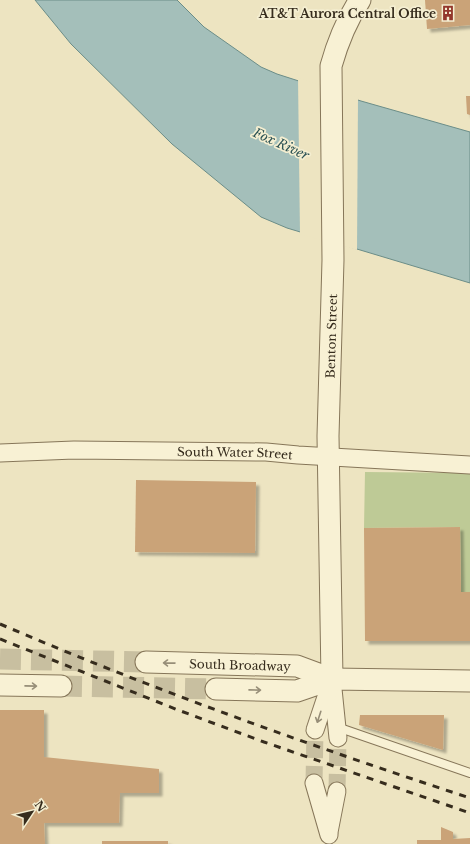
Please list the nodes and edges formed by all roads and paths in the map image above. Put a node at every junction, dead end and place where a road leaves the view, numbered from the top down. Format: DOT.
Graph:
graph roads {
  1 [pos="360,0"];
  2 [pos="0,453"];
  3 [pos="329,456"];
  4 [pos="470,465"];
  5 [pos="146,662"];
  6 [pos="332,679"];
  7 [pos="470,681"];
  8 [pos="0,685"];
  9 [pos="61,686"];
  10 [pos="216,689"];
  11 [pos="315,730"];
  12 [pos="337,732"];
  13 [pos="470,773"];
  14 [pos="314,783"];
  15 [pos="337,791"];
  16 [pos="328,840"];
  1 -- 3 [label="street, Benton Street"];
  2 -- 3 [label="street, South Water Street"];
  3 -- 4 [label="street, South Water Street"];
  3 -- 6 [label="street, Benton Street"];
  6 -- 5 [label="street, South Broadway, one-way"];
  6 -- 7 [label="street, South Broadway"];
  10 -- 6 [label="street, South Broadway, one-way"];
  6 -- 11 [label="street, one-way"];
  6 -- 12 [label="street"];
  8 -- 9 [label="street, one-way"];
  12 -- 13 [label="lane"];
  14 -- 16 [label="street"];
  15 -- 16 [label="street"];
}
